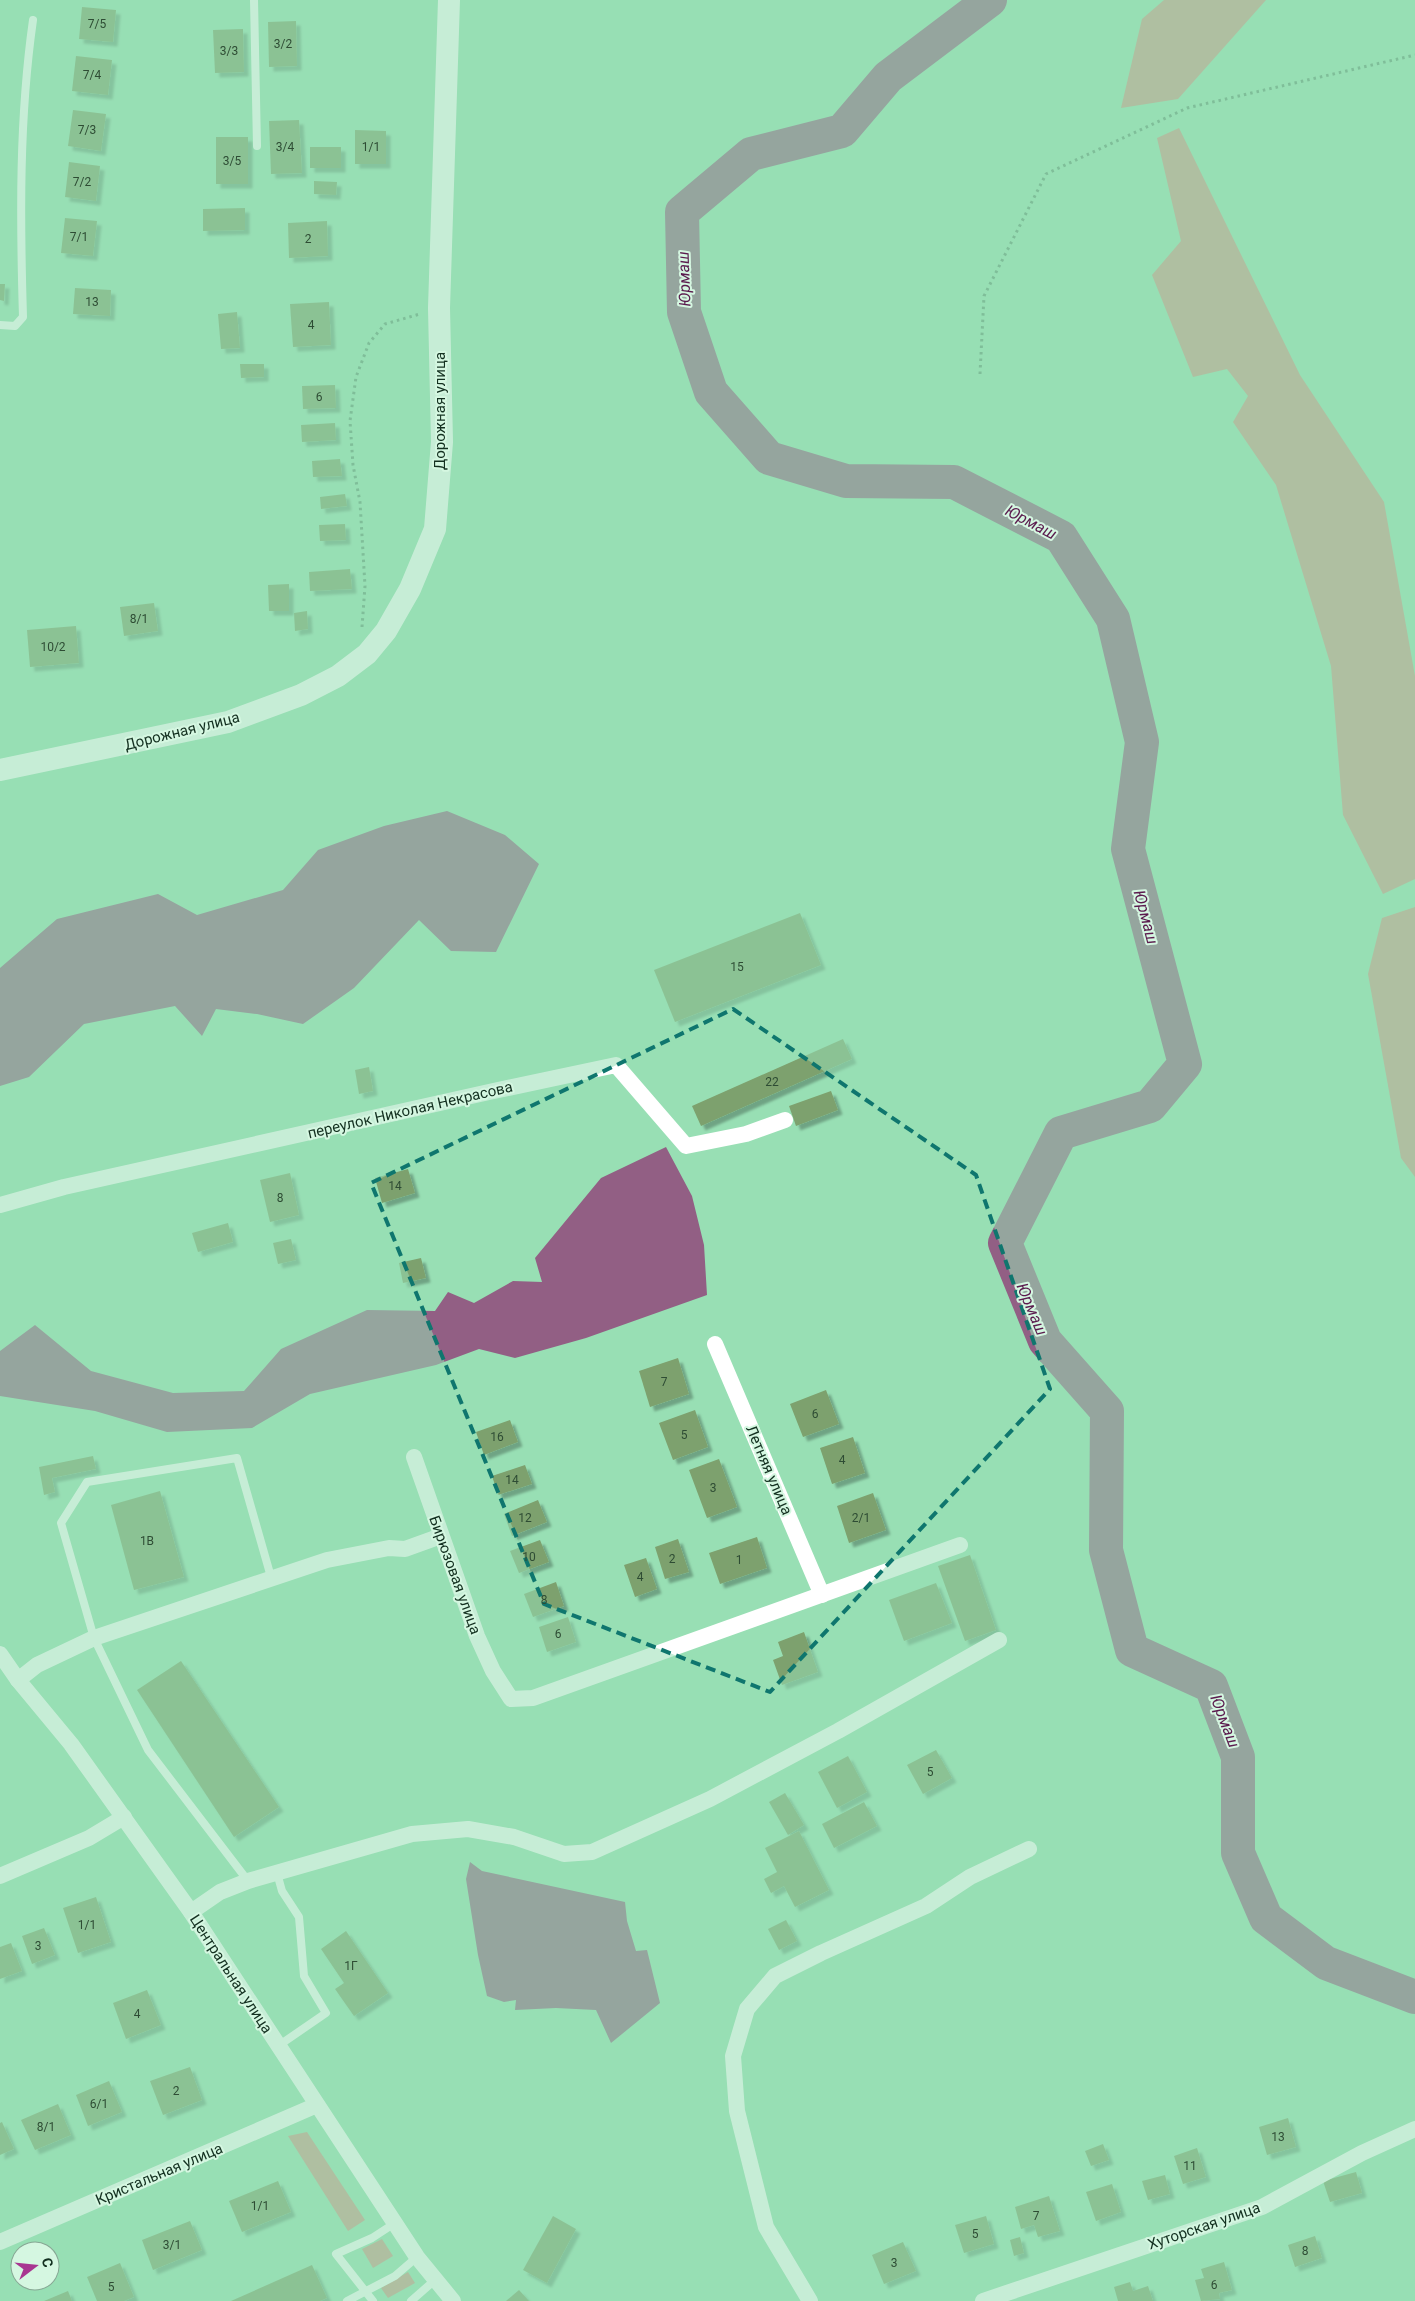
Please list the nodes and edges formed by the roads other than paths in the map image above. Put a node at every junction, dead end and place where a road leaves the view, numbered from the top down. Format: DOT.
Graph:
graph roads {
  1 [pos="254,0"];
  2 [pos="449,0"];
  3 [pos="33,20"];
  4 [pos="258,146"];
  5 [pos="0,325"];
  6 [pos="0,770"];
  7 [pos="785,1120"];
  8 [pos="0,1205"];
  9 [pos="715,1344"];
  10 [pos="414,1457"];
  11 [pos="441,1536"];
  12 [pos="960,1545"];
  13 [pos="271,1577"];
  14 [pos="822,1596"];
  15 [pos="94,1638"];
  16 [pos="999,1640"];
  17 [pos="0,1654"];
  18 [pos="18,1680"];
  19 [pos="124,1817"];
  20 [pos="1029,1849"];
  21 [pos="277,1873"];
  22 [pos="0,1876"];
  23 [pos="248,1881"];
  24 [pos="191,1912"];
  25 [pos="278,2046"];
  26 [pos="317,2105"];
  27 [pos="1415,2129"];
  28 [pos="395,2223"];
  29 [pos="0,2242"];
  30 [pos="417,2257"];
  31 [pos="435,2280"];
  32 [pos="365,2292"];
  33 [pos="347,2301"];
  34 [pos="373,2301"];
  35 [pos="411,2301"];
  36 [pos="453,2301"];
  37 [pos="810,2301"];
  38 [pos="983,2301"];
  1 -- 4 [label="lane"];
  2 -- 6 [label="street, Дорожная улица"];
  3 -- 5 [label="lane"];
  7 -- 8 [label="street, переулок Николая Некрасова"];
  9 -- 14 [label="street, Летняя улица"];
  10 -- 11 [label="street, Бирюзовая улица"];
  11 -- 13 [label="street"];
  11 -- 14 [label="street, Бирюзовая улица"];
  12 -- 14 [label="street"];
  13 -- 15 [label="street"];
  13 -- 15 [label="lane"];
  15 -- 18 [label="street"];
  15 -- 23 [label="lane"];
  16 -- 21 [label="street"];
  17 -- 18 [label="street, Центральная улица"];
  18 -- 19 [label="street, Центральная улица"];
  19 -- 22 [label="street"];
  19 -- 24 [label="street, Центральная улица"];
  20 -- 37 [label="street"];
  21 -- 23 [label="street"];
  21 -- 25 [label="lane"];
  23 -- 24 [label="street"];
  24 -- 25 [label="street, Центральная улица"];
  25 -- 26 [label="street, Центральная улица"];
  26 -- 28 [label="street, Центральная улица"];
  26 -- 29 [label="street, Кристальная улица"];
  27 -- 38 [label="street, Хуторская улица"];
  28 -- 30 [label="street, Центральная улица"];
  28 -- 32 [label="lane"];
  30 -- 31 [label="street, Центральная улица"];
  30 -- 32 [label="lane"];
  31 -- 35 [label="lane"];
  31 -- 36 [label="street, Центральная улица"];
  32 -- 33 [label="lane"];
  32 -- 34 [label="lane"];
}
